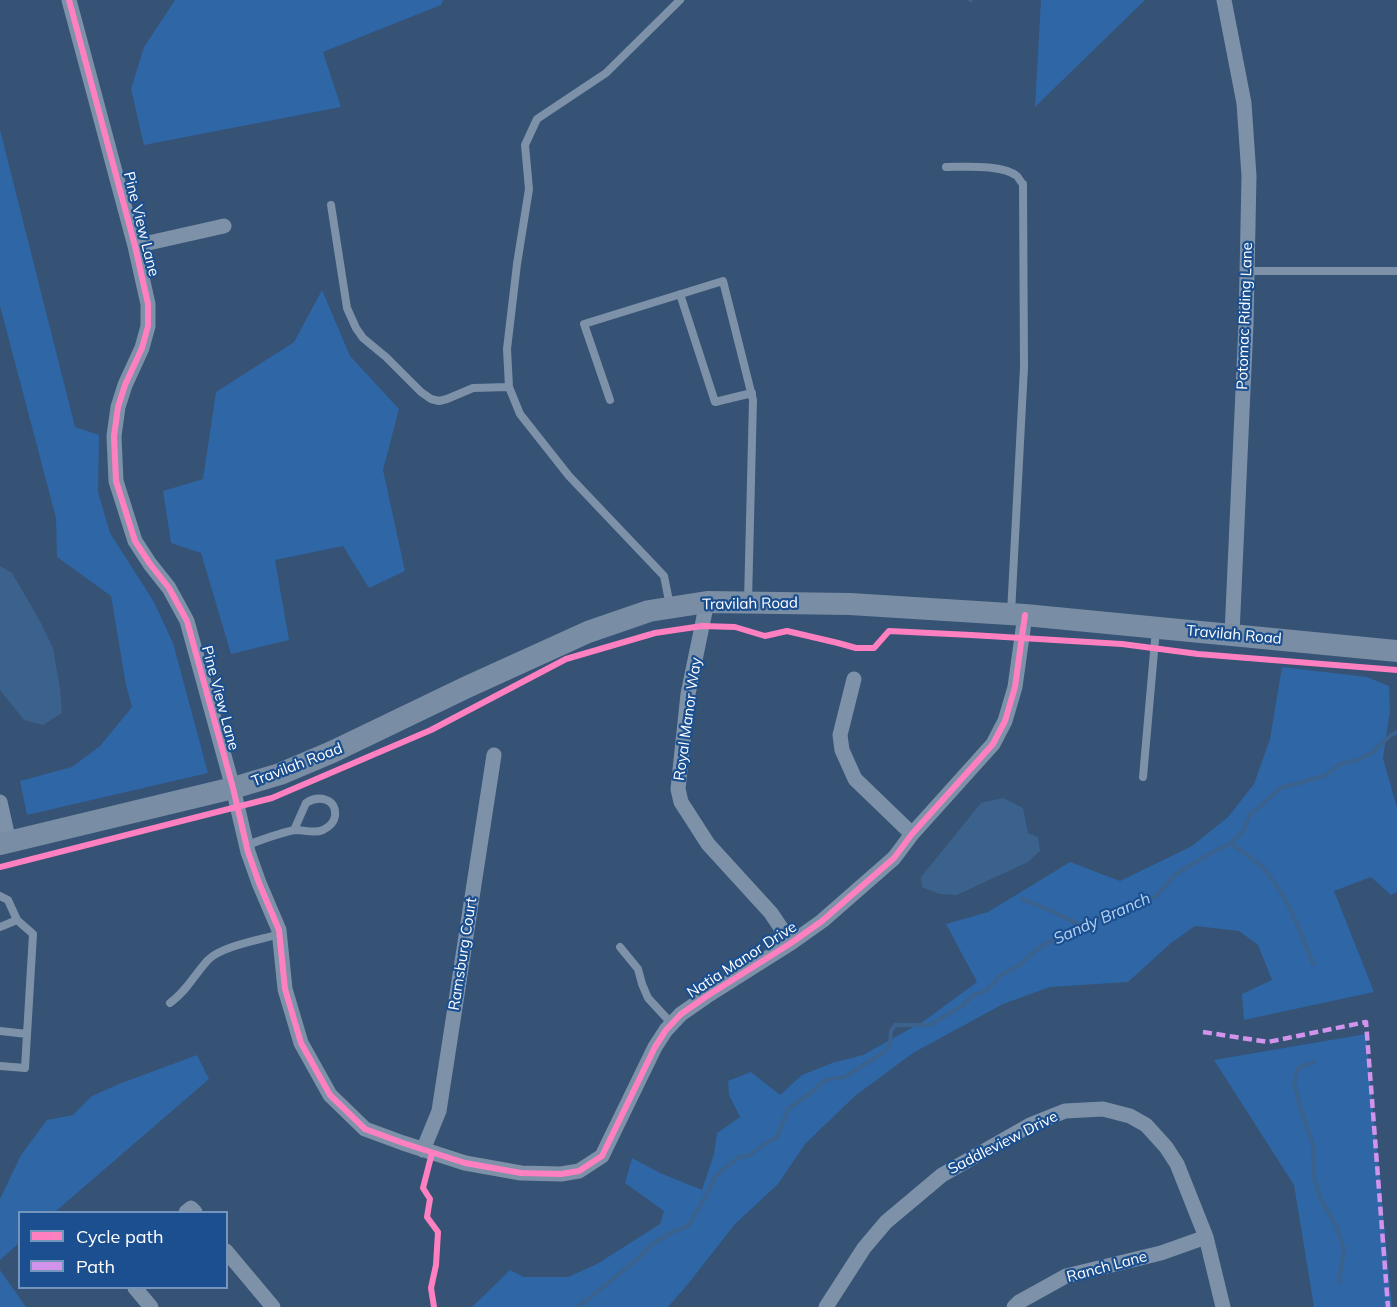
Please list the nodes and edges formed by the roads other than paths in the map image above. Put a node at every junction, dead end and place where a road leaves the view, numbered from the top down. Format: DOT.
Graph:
graph roads {
  1 [pos="69,0"];
  2 [pos="680,0"];
  3 [pos="1224,0"];
  4 [pos="946,167"];
  5 [pos="331,205"];
  6 [pos="224,226"];
  7 [pos="135,246"];
  8 [pos="1247,271"];
  9 [pos="1397,271"];
  10 [pos="680,294"];
  11 [pos="509,387"];
  12 [pos="752,393"];
  13 [pos="610,400"];
  14 [pos="707,602"];
  15 [pos="748,603"];
  16 [pos="670,608"];
  17 [pos="1018,615"];
  18 [pos="1156,627"];
  19 [pos="1232,634"];
  20 [pos="1397,651"];
  21 [pos="854,679"];
  22 [pos="494,755"];
  23 [pos="1143,777"];
  24 [pos="233,788"];
  25 [pos="0,802"];
  26 [pos="294,830"];
  27 [pos="912,834"];
  28 [pos="4,843"];
  29 [pos="247,845"];
  30 [pos="0,896"];
  31 [pos="17,920"];
  32 [pos="0,927"];
  33 [pos="280,934"];
  34 [pos="790,943"];
  35 [pos="620,947"];
  36 [pos="170,1003"];
  37 [pos="672,1024"];
  38 [pos="0,1031"];
  39 [pos="27,1034"];
  40 [pos="0,1066"];
  41 [pos="423,1150"];
  42 [pos="1206,1237"];
  43 [pos="228,1253"];
  44 [pos="137,1289"];
  45 [pos="151,1307"];
  46 [pos="273,1307"];
  47 [pos="826,1307"];
  48 [pos="1014,1307"];
  49 [pos="1223,1307"];
  1 -- 7 [label="street, Pine View Lane"];
  2 -- 11 [label="lane"];
  3 -- 8 [label="street, Potomac Riding Lane"];
  4 -- 17 [label="lane"];
  5 -- 11 [label="lane"];
  6 -- 7 [label="street"];
  7 -- 24 [label="street, Pine View Lane"];
  8 -- 9 [label="lane"];
  8 -- 19 [label="street, Potomac Riding Lane"];
  10 -- 12 [label="lane"];
  10 -- 12 [label="lane"];
  10 -- 13 [label="lane"];
  11 -- 16 [label="lane"];
  12 -- 15 [label="lane"];
  14 -- 15 [label="main road, Travilah Road"];
  14 -- 16 [label="main road, Travilah Road"];
  14 -- 34 [label="street, Royal Manor Way"];
  15 -- 17 [label="main road, Travilah Road"];
  16 -- 24 [label="main road, Travilah Road"];
  17 -- 18 [label="main road, Travilah Road"];
  17 -- 27 [label="street, Natia Manor Drive"];
  18 -- 19 [label="main road, Travilah Road"];
  18 -- 23 [label="lane"];
  19 -- 20 [label="main road, Travilah Road"];
  21 -- 27 [label="street"];
  22 -- 41 [label="street, Ramsburg Court"];
  24 -- 28 [label="main road, Travilah Road"];
  24 -- 29 [label="street, Natia Manor Drive"];
  25 -- 28 [label="street"];
  26 -- 26 [label="lane"];
  26 -- 29 [label="lane"];
  27 -- 34 [label="street, Natia Manor Drive"];
  29 -- 33 [label="street, Natia Manor Drive"];
  30 -- 31 [label="lane"];
  31 -- 32 [label="lane"];
  31 -- 39 [label="lane"];
  33 -- 36 [label="lane"];
  33 -- 41 [label="street, Natia Manor Drive"];
  34 -- 37 [label="street, Natia Manor Drive"];
  35 -- 37 [label="lane"];
  37 -- 41 [label="street, Natia Manor Drive"];
  38 -- 39 [label="lane"];
  39 -- 40 [label="lane"];
  42 -- 47 [label="street, Saddleview Drive"];
  42 -- 48 [label="street, Ranch Lane"];
  42 -- 49 [label="street, Saddleview Drive"];
  43 -- 46 [label="street"];
  44 -- 45 [label="street"];
}
